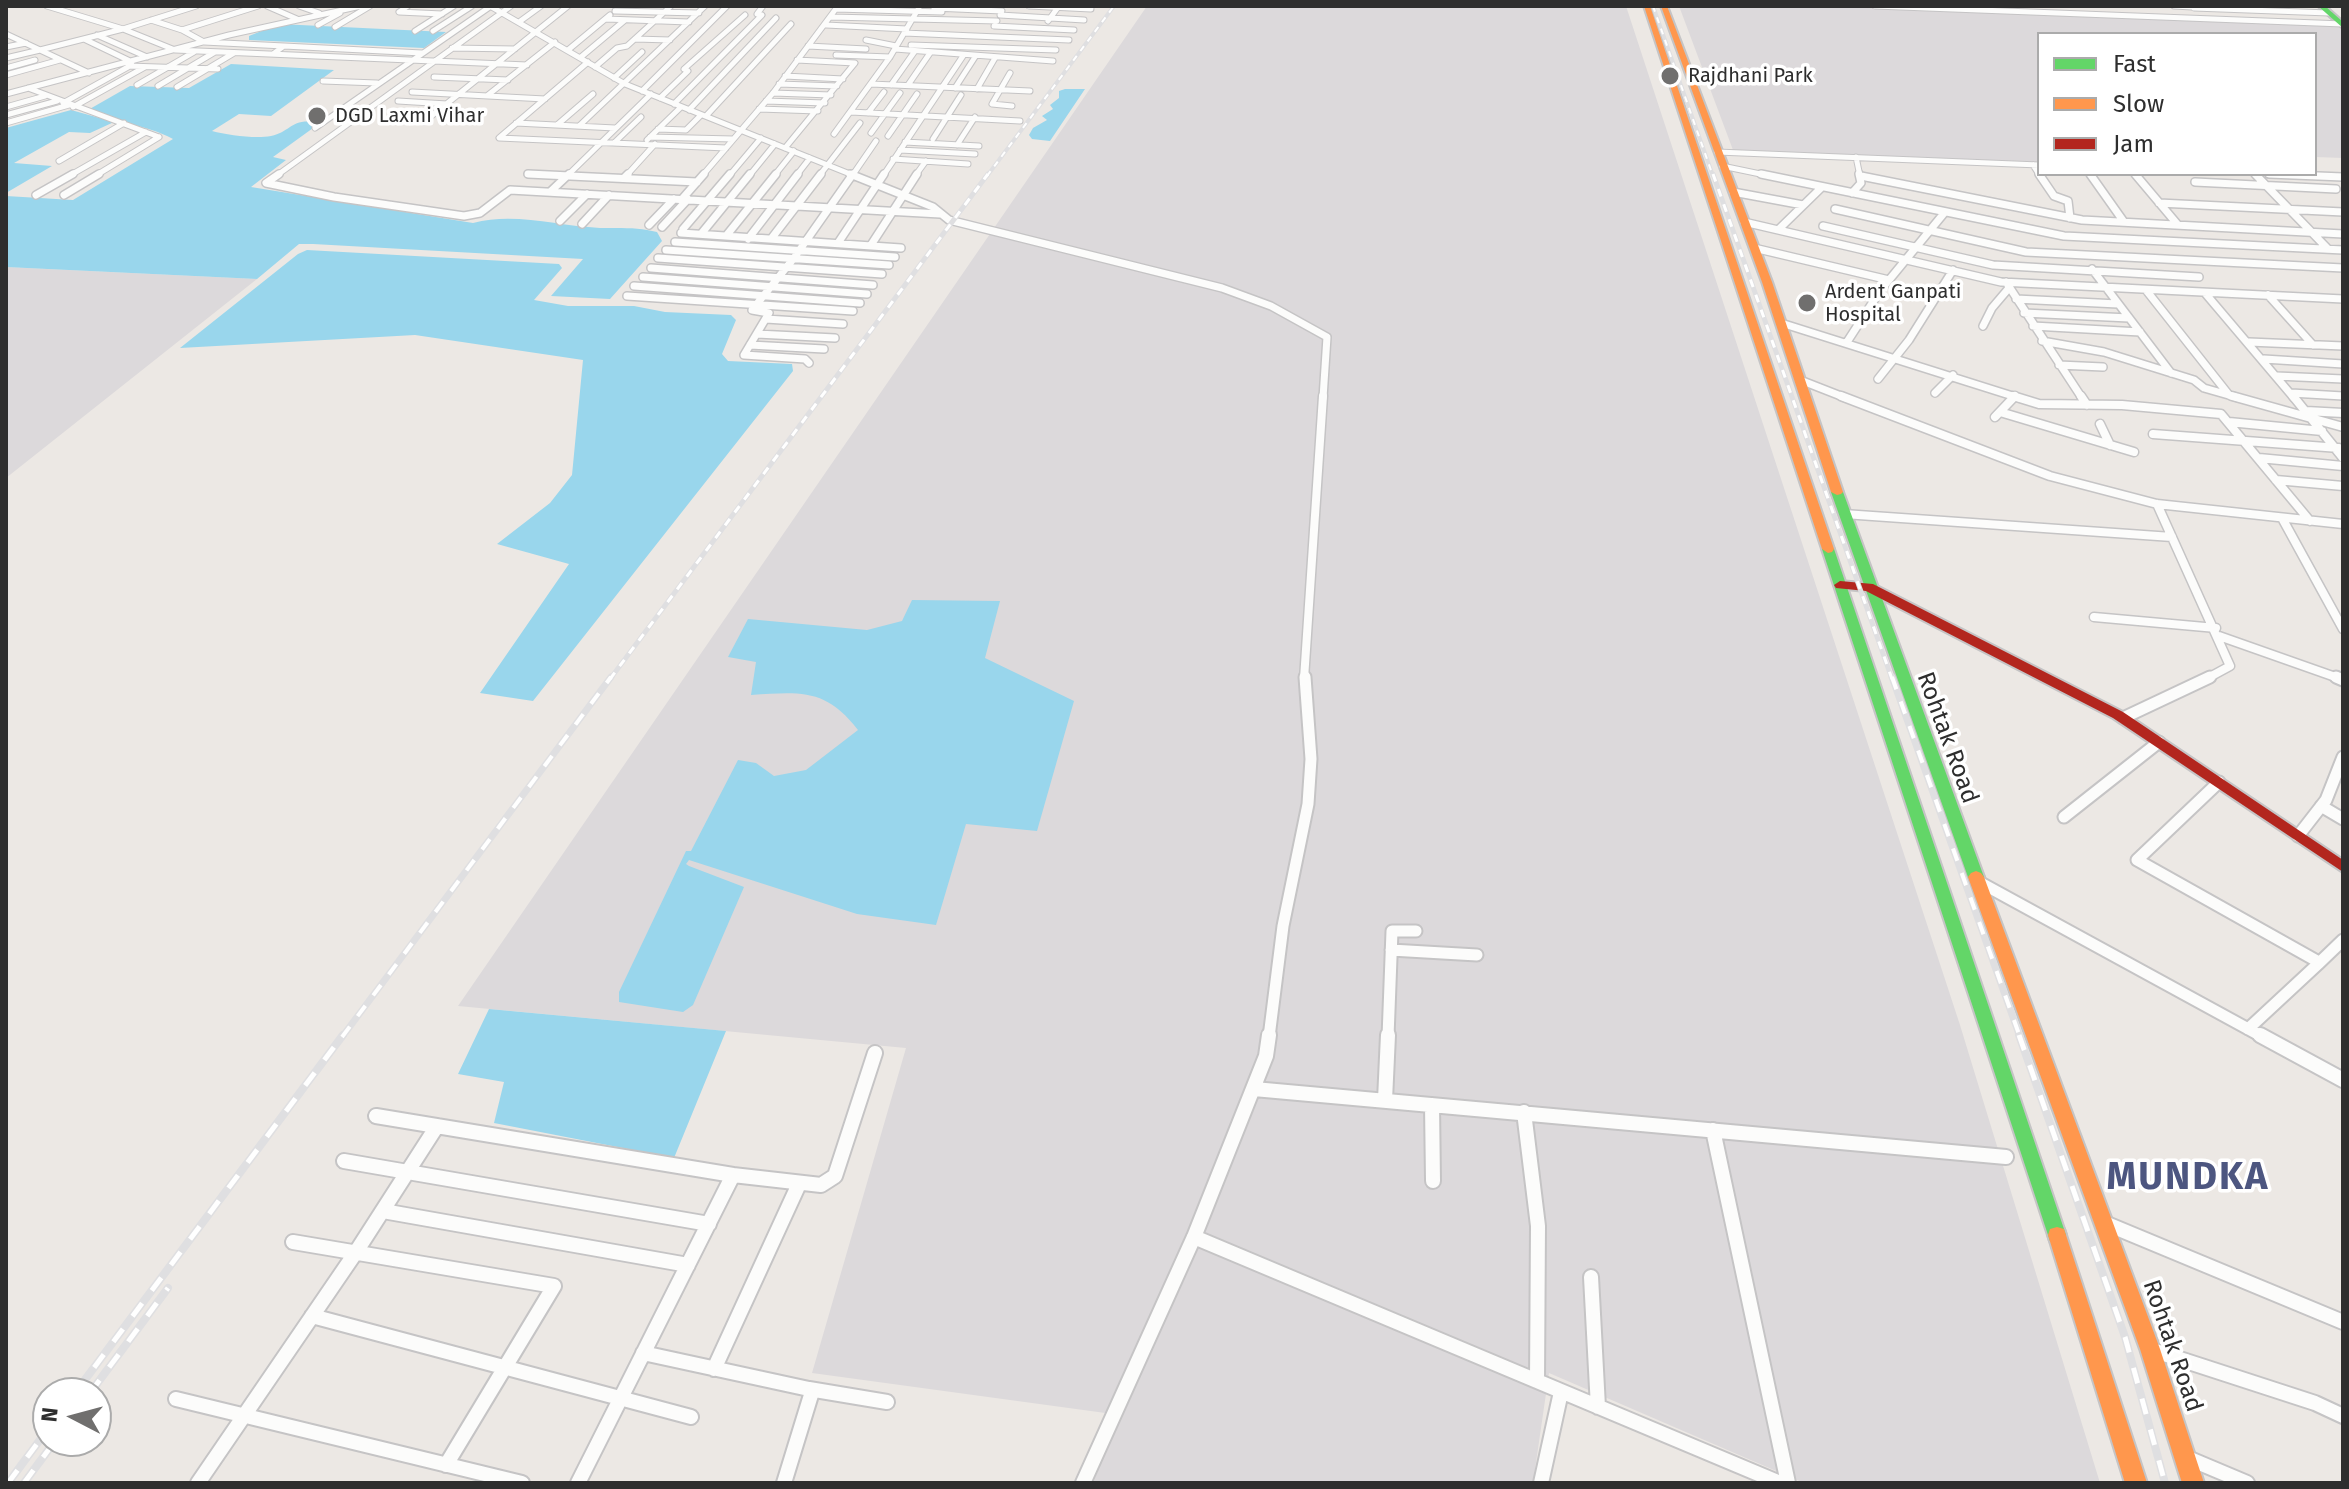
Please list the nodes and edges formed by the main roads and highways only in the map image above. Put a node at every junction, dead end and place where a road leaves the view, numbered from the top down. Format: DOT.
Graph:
graph roads {
  1 [pos="1647,6"];
  2 [pos="1664,6"];
  3 [pos="1689,130"];
  4 [pos="1709,130"];
  5 [pos="1840,585"];
  6 [pos="1869,587"];
  7 [pos="1900,768"];
  8 [pos="1936,771"];
  9 [pos="2343,867"];
  10 [pos="2136,1483"];
  11 [pos="2193,1483"];
  1 -- 3 [label="main road"];
  2 -- 4 [label="main road, Rohtak Road"];
  3 -- 4 [label="main road"];
  3 -- 5 [label="main road"];
  4 -- 6 [label="main road, Rohtak Road"];
  5 -- 6 [label="main road"];
  5 -- 7 [label="main road"];
  6 -- 8 [label="main road, Rohtak Road"];
  6 -- 9 [label="main road"];
  7 -- 8 [label="main road"];
  7 -- 10 [label="main road"];
  8 -- 11 [label="main road, Rohtak Road"];
}
